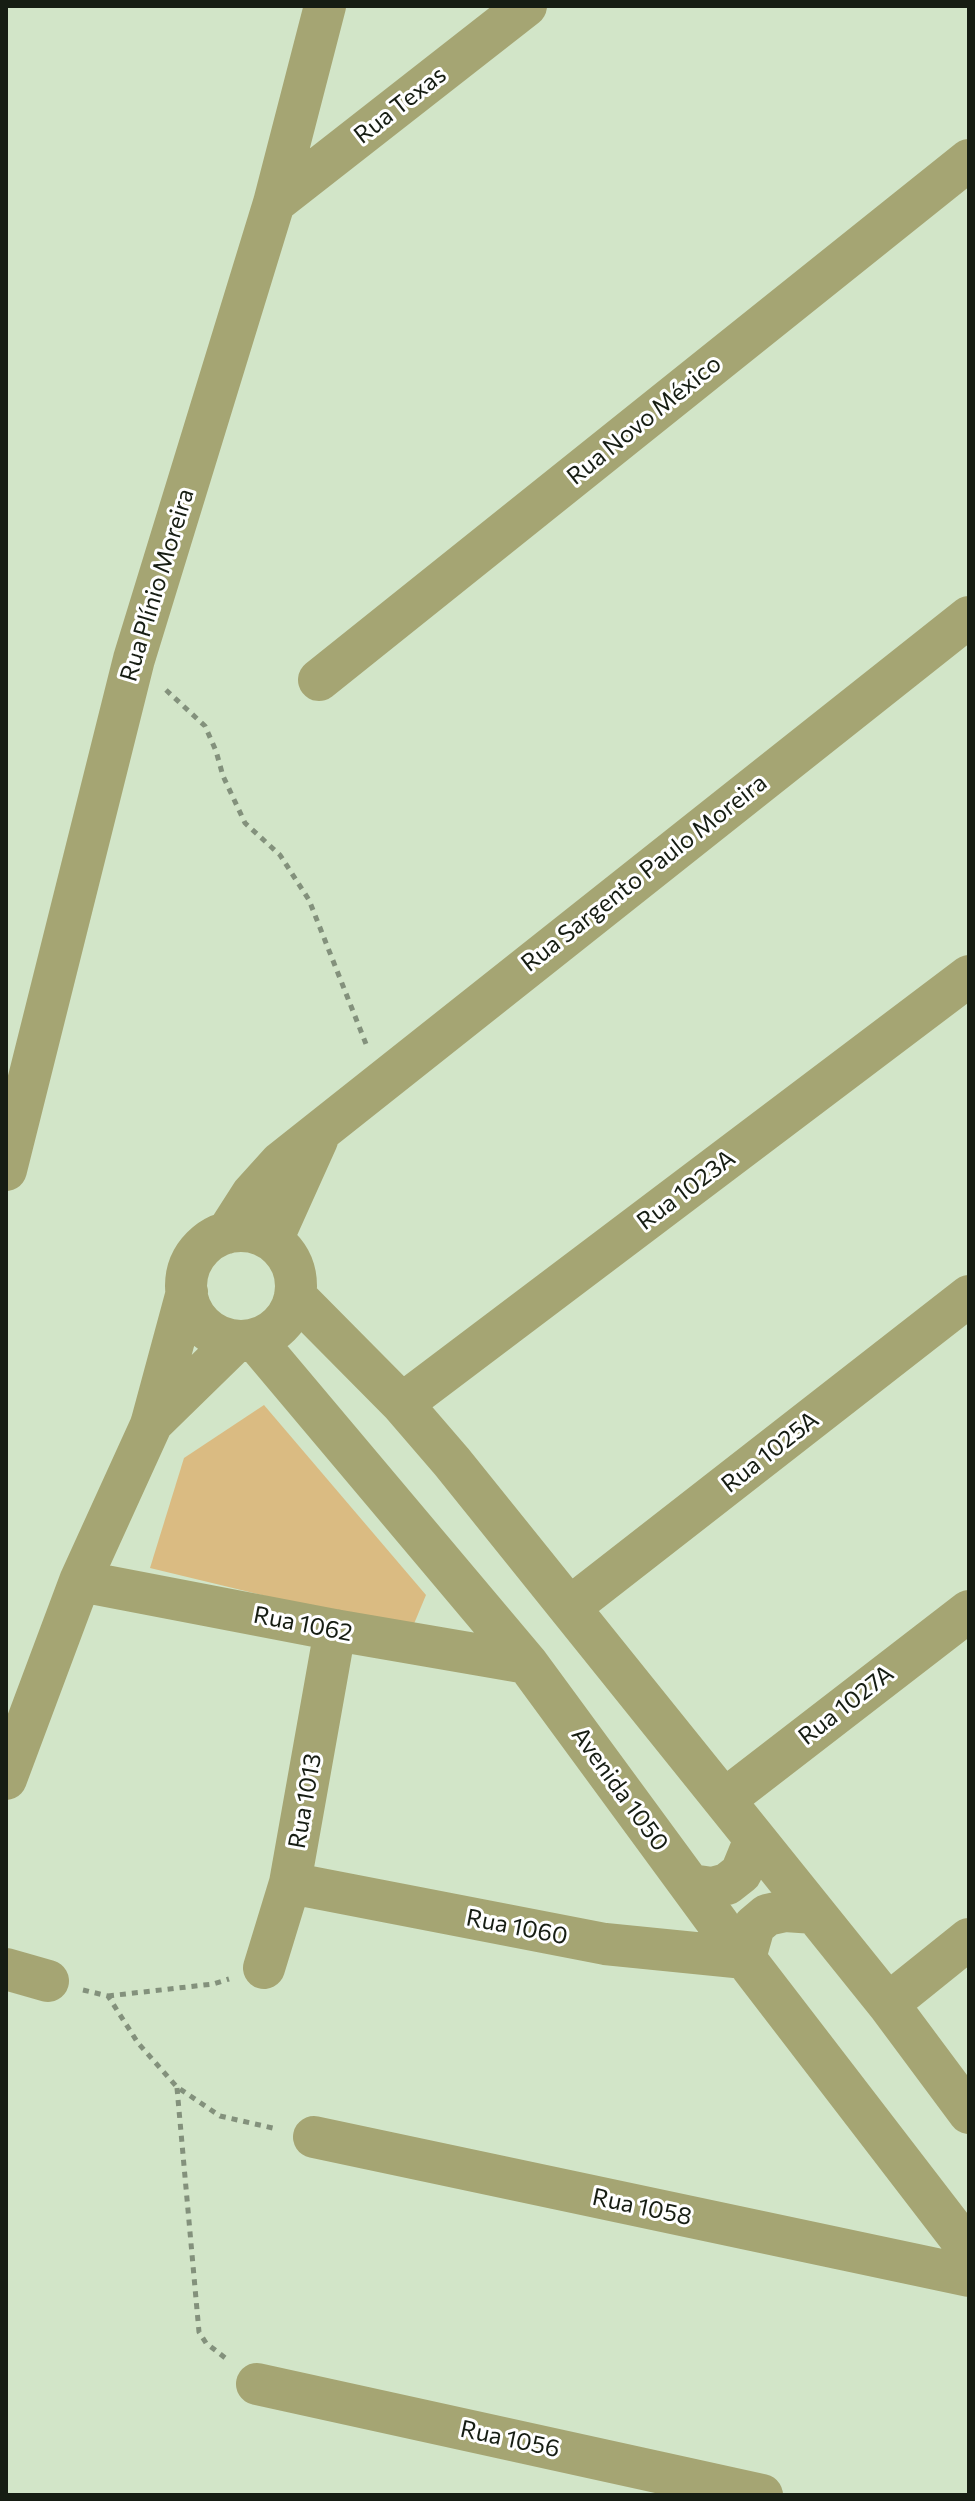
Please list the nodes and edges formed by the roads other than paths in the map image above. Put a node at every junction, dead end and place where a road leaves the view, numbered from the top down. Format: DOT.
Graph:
graph roads {
  1 [pos="325,6"];
  2 [pos="526,6"];
  3 [pos="969,160"];
  4 [pos="274,203"];
  5 [pos="969,617"];
  6 [pos="319,680"];
  7 [pos="969,976"];
  8 [pos="321,1132"];
  9 [pos="6,1170"];
  10 [pos="227,1233"];
  11 [pos="272,1240"];
  12 [pos="187,1292"];
  13 [pos="295,1296"];
  14 [pos="969,1296"];
  15 [pos="246,1341"];
  16 [pos="402,1404"];
  17 [pos="151,1425"];
  18 [pos="80,1581"];
  19 [pos="570,1607"];
  20 [pos="969,1611"];
  21 [pos="335,1630"];
  22 [pos="527,1663"];
  23 [pos="6,1779"];
  24 [pos="724,1800"];
  25 [pos="755,1839"];
  26 [pos="290,1883"];
  27 [pos="691,1885"];
  28 [pos="815,1913"];
  29 [pos="969,1939"];
  30 [pos="745,1958"];
  31 [pos="264,1968"];
  32 [pos="6,1969"];
  33 [pos="48,1981"];
  34 [pos="888,2004"];
  35 [pos="969,2113"];
  36 [pos="314,2137"];
  37 [pos="969,2250"];
  38 [pos="969,2276"];
  39 [pos="257,2384"];
  40 [pos="762,2495"];
  1 -- 4 [label="street, Rua Plínio Moreira"];
  2 -- 4 [label="street, Rua Texas"];
  3 -- 6 [label="street, Rua Novo México"];
  4 -- 9 [label="street, Rua Plínio Moreira"];
  5 -- 8 [label="street, Rua Sargento Paulo Moreira"];
  7 -- 16 [label="street, Rua 1023A"];
  8 -- 10 [label="street, Rua Sargento Paulo Moreira"];
  8 -- 11 [label="street, Rua Sargento Paulo Moreira"];
  10 -- 11 [label="street"];
  10 -- 12 [label="street"];
  11 -- 13 [label="street"];
  12 -- 15 [label="street"];
  12 -- 17 [label="street"];
  13 -- 15 [label="street"];
  13 -- 16 [label="street"];
  14 -- 19 [label="street, Rua 1025A"];
  15 -- 17 [label="street"];
  15 -- 22 [label="street, Avenida 1050"];
  16 -- 19 [label="street"];
  17 -- 18 [label="street"];
  18 -- 21 [label="street, Rua 1062"];
  18 -- 23 [label="street"];
  19 -- 24 [label="street"];
  20 -- 24 [label="street, Rua 1027A"];
  21 -- 22 [label="street, Rua 1062"];
  21 -- 26 [label="street, Rua 1013"];
  22 -- 27 [label="street, Avenida 1050"];
  24 -- 25 [label="street"];
  25 -- 27 [label="street"];
  25 -- 28 [label="street"];
  26 -- 30 [label="street, Rua 1060"];
  26 -- 31 [label="street, Rua 1013"];
  27 -- 30 [label="street, Avenida 1050"];
  28 -- 30 [label="street"];
  28 -- 34 [label="street"];
  29 -- 34 [label="street"];
  30 -- 37 [label="street, Avenida 1050"];
  32 -- 33 [label="street"];
  34 -- 35 [label="street"];
  36 -- 38 [label="street, Rua 1058"];
  39 -- 40 [label="street, Rua 1056"];
}
